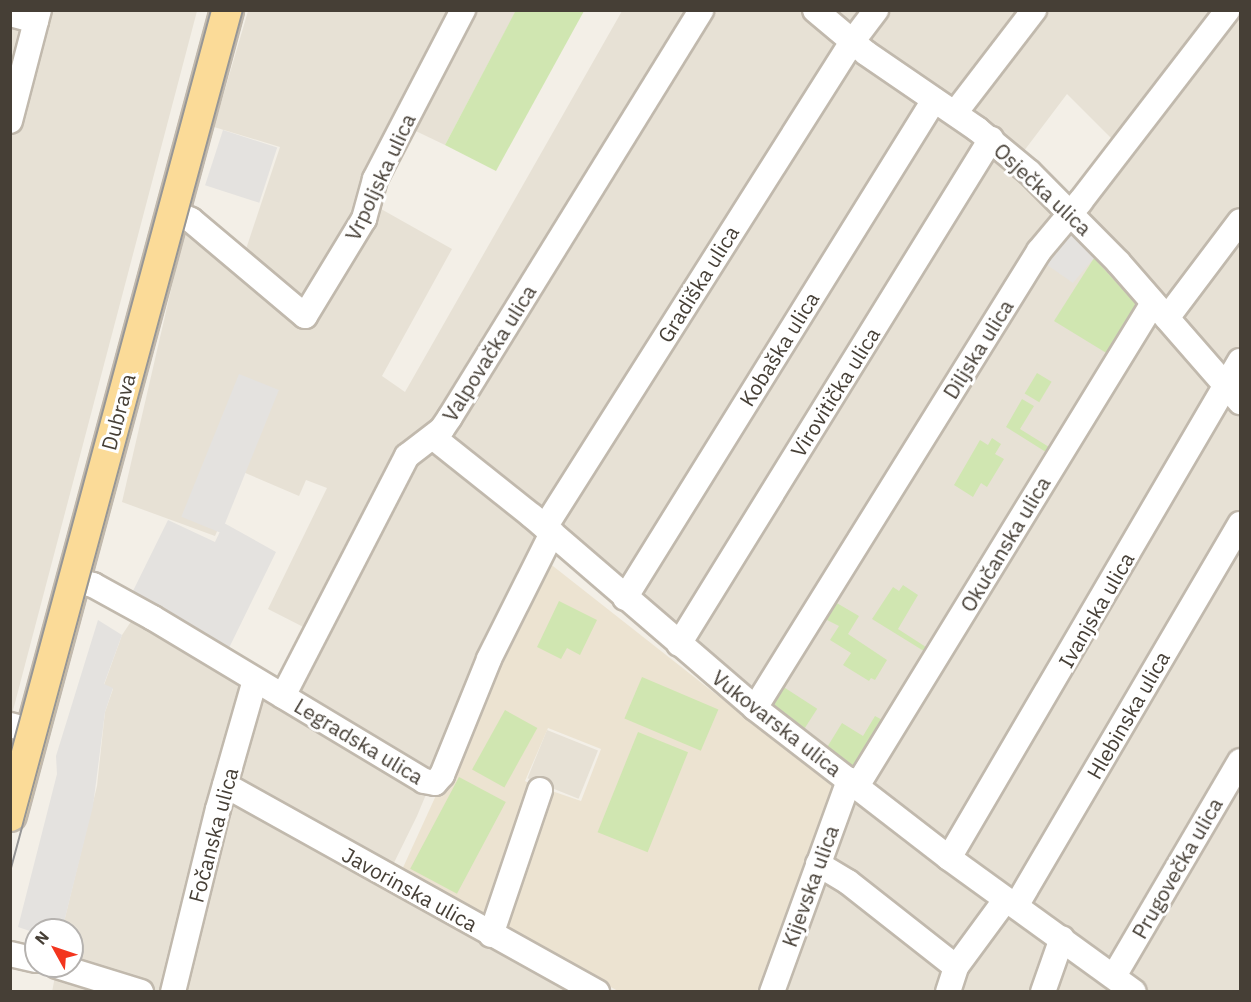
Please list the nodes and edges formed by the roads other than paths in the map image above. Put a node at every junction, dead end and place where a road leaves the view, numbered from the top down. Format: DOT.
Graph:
graph roads {
  1 [pos="227,10"];
  2 [pos="463,10"];
  3 [pos="701,10"];
  4 [pos="815,10"];
  5 [pos="876,10"];
  6 [pos="1034,10"];
  7 [pos="1228,10"];
  8 [pos="10,14"];
  9 [pos="38,16"];
  10 [pos="852,42"];
  11 [pos="934,100"];
  12 [pos="955,113"];
  13 [pos="10,122"];
  14 [pos="991,139"];
  15 [pos="171,211"];
  16 [pos="1071,212"];
  17 [pos="1240,221"];
  18 [pos="1160,310"];
  19 [pos="1240,361"];
  20 [pos="1233,394"];
  21 [pos="433,437"];
  22 [pos="1240,524"];
  23 [pos="548,530"];
  24 [pos="73,580"];
  25 [pos="625,598"];
  26 [pos="679,644"];
  27 [pos="255,680"];
  28 [pos="283,696"];
  29 [pos="755,708"];
  30 [pos="22,728"];
  31 [pos="1240,761"];
  32 [pos="853,783"];
  33 [pos="225,785"];
  34 [pos="540,790"];
  35 [pos="10,815"];
  36 [pos="949,858"];
  37 [pos="818,864"];
  38 [pos="1011,902"];
  39 [pos="491,935"];
  40 [pos="1062,938"];
  41 [pos="957,967"];
  42 [pos="84,974"];
  43 [pos="1114,976"];
  44 [pos="141,992"];
  45 [pos="173,992"];
  46 [pos="597,992"];
  47 [pos="772,992"];
  48 [pos="948,992"];
  49 [pos="1043,992"];
  50 [pos="1134,992"];
  1 -- 15 [label="main road, Dubrava"];
  2 -- 15 [label="street, Vrpoljska ulica"];
  3 -- 21 [label="street, Valpovačka ulica"];
  4 -- 10 [label="street, Osječka ulica"];
  5 -- 10 [label="street, Gradiška ulica"];
  6 -- 12 [label="street"];
  7 -- 16 [label="street, Diljska ulica"];
  8 -- 9 [label="street"];
  9 -- 13 [label="street"];
  10 -- 11 [label="street, Osječka ulica"];
  10 -- 23 [label="street, Gradiška ulica"];
  11 -- 12 [label="street, Osječka ulica"];
  11 -- 25 [label="street, Kobaška ulica"];
  12 -- 14 [label="street, Osječka ulica"];
  14 -- 16 [label="street, Osječka ulica"];
  14 -- 26 [label="street, Virovitička ulica"];
  15 -- 24 [label="main road, Dubrava"];
  16 -- 18 [label="street, Osječka ulica"];
  16 -- 29 [label="street, Diljska ulica"];
  17 -- 18 [label="street, Okučanska ulica"];
  18 -- 20 [label="street, Osječka ulica"];
  18 -- 32 [label="street, Okučanska ulica"];
  19 -- 20 [label="street, Ivanjska ulica"];
  20 -- 36 [label="street, Ivanjska ulica"];
  21 -- 23 [label="street, Vukovarska ulica"];
  21 -- 28 [label="street, Valpovačka ulica"];
  22 -- 38 [label="street, Hlebinska ulica"];
  23 -- 25 [label="street, Vukovarska ulica"];
  23 -- 28 [label="street, Legradska ulica"];
  24 -- 27 [label="street, Legradska ulica"];
  24 -- 30 [label="main road, Dubrava"];
  25 -- 26 [label="street, Vukovarska ulica"];
  26 -- 29 [label="street, Vukovarska ulica"];
  27 -- 28 [label="street, Legradska ulica"];
  27 -- 33 [label="street, Fočanska ulica"];
  29 -- 32 [label="street, Vukovarska ulica"];
  30 -- 35 [label="main road, Dubrava"];
  31 -- 43 [label="street, Prugovečka ulica"];
  32 -- 36 [label="street, Vukovarska ulica"];
  32 -- 37 [label="street, Kijevska ulica"];
  33 -- 39 [label="street, Javorinska ulica"];
  33 -- 45 [label="street, Fočanska ulica"];
  34 -- 39 [label="street"];
  36 -- 38 [label="street, Vukovarska ulica"];
  37 -- 41 [label="street"];
  37 -- 47 [label="street, Kijevska ulica"];
  38 -- 40 [label="street, Vukovarska ulica"];
  38 -- 41 [label="street, Hlebinska ulica"];
  39 -- 46 [label="street, Javorinska ulica"];
  40 -- 43 [label="street, Vukovarska ulica"];
  40 -- 49 [label="street"];
  41 -- 48 [label="street, Hlebinska ulica"];
  42 -- 44 [label="street"];
  43 -- 50 [label="street, Vukovarska ulica"];
}
